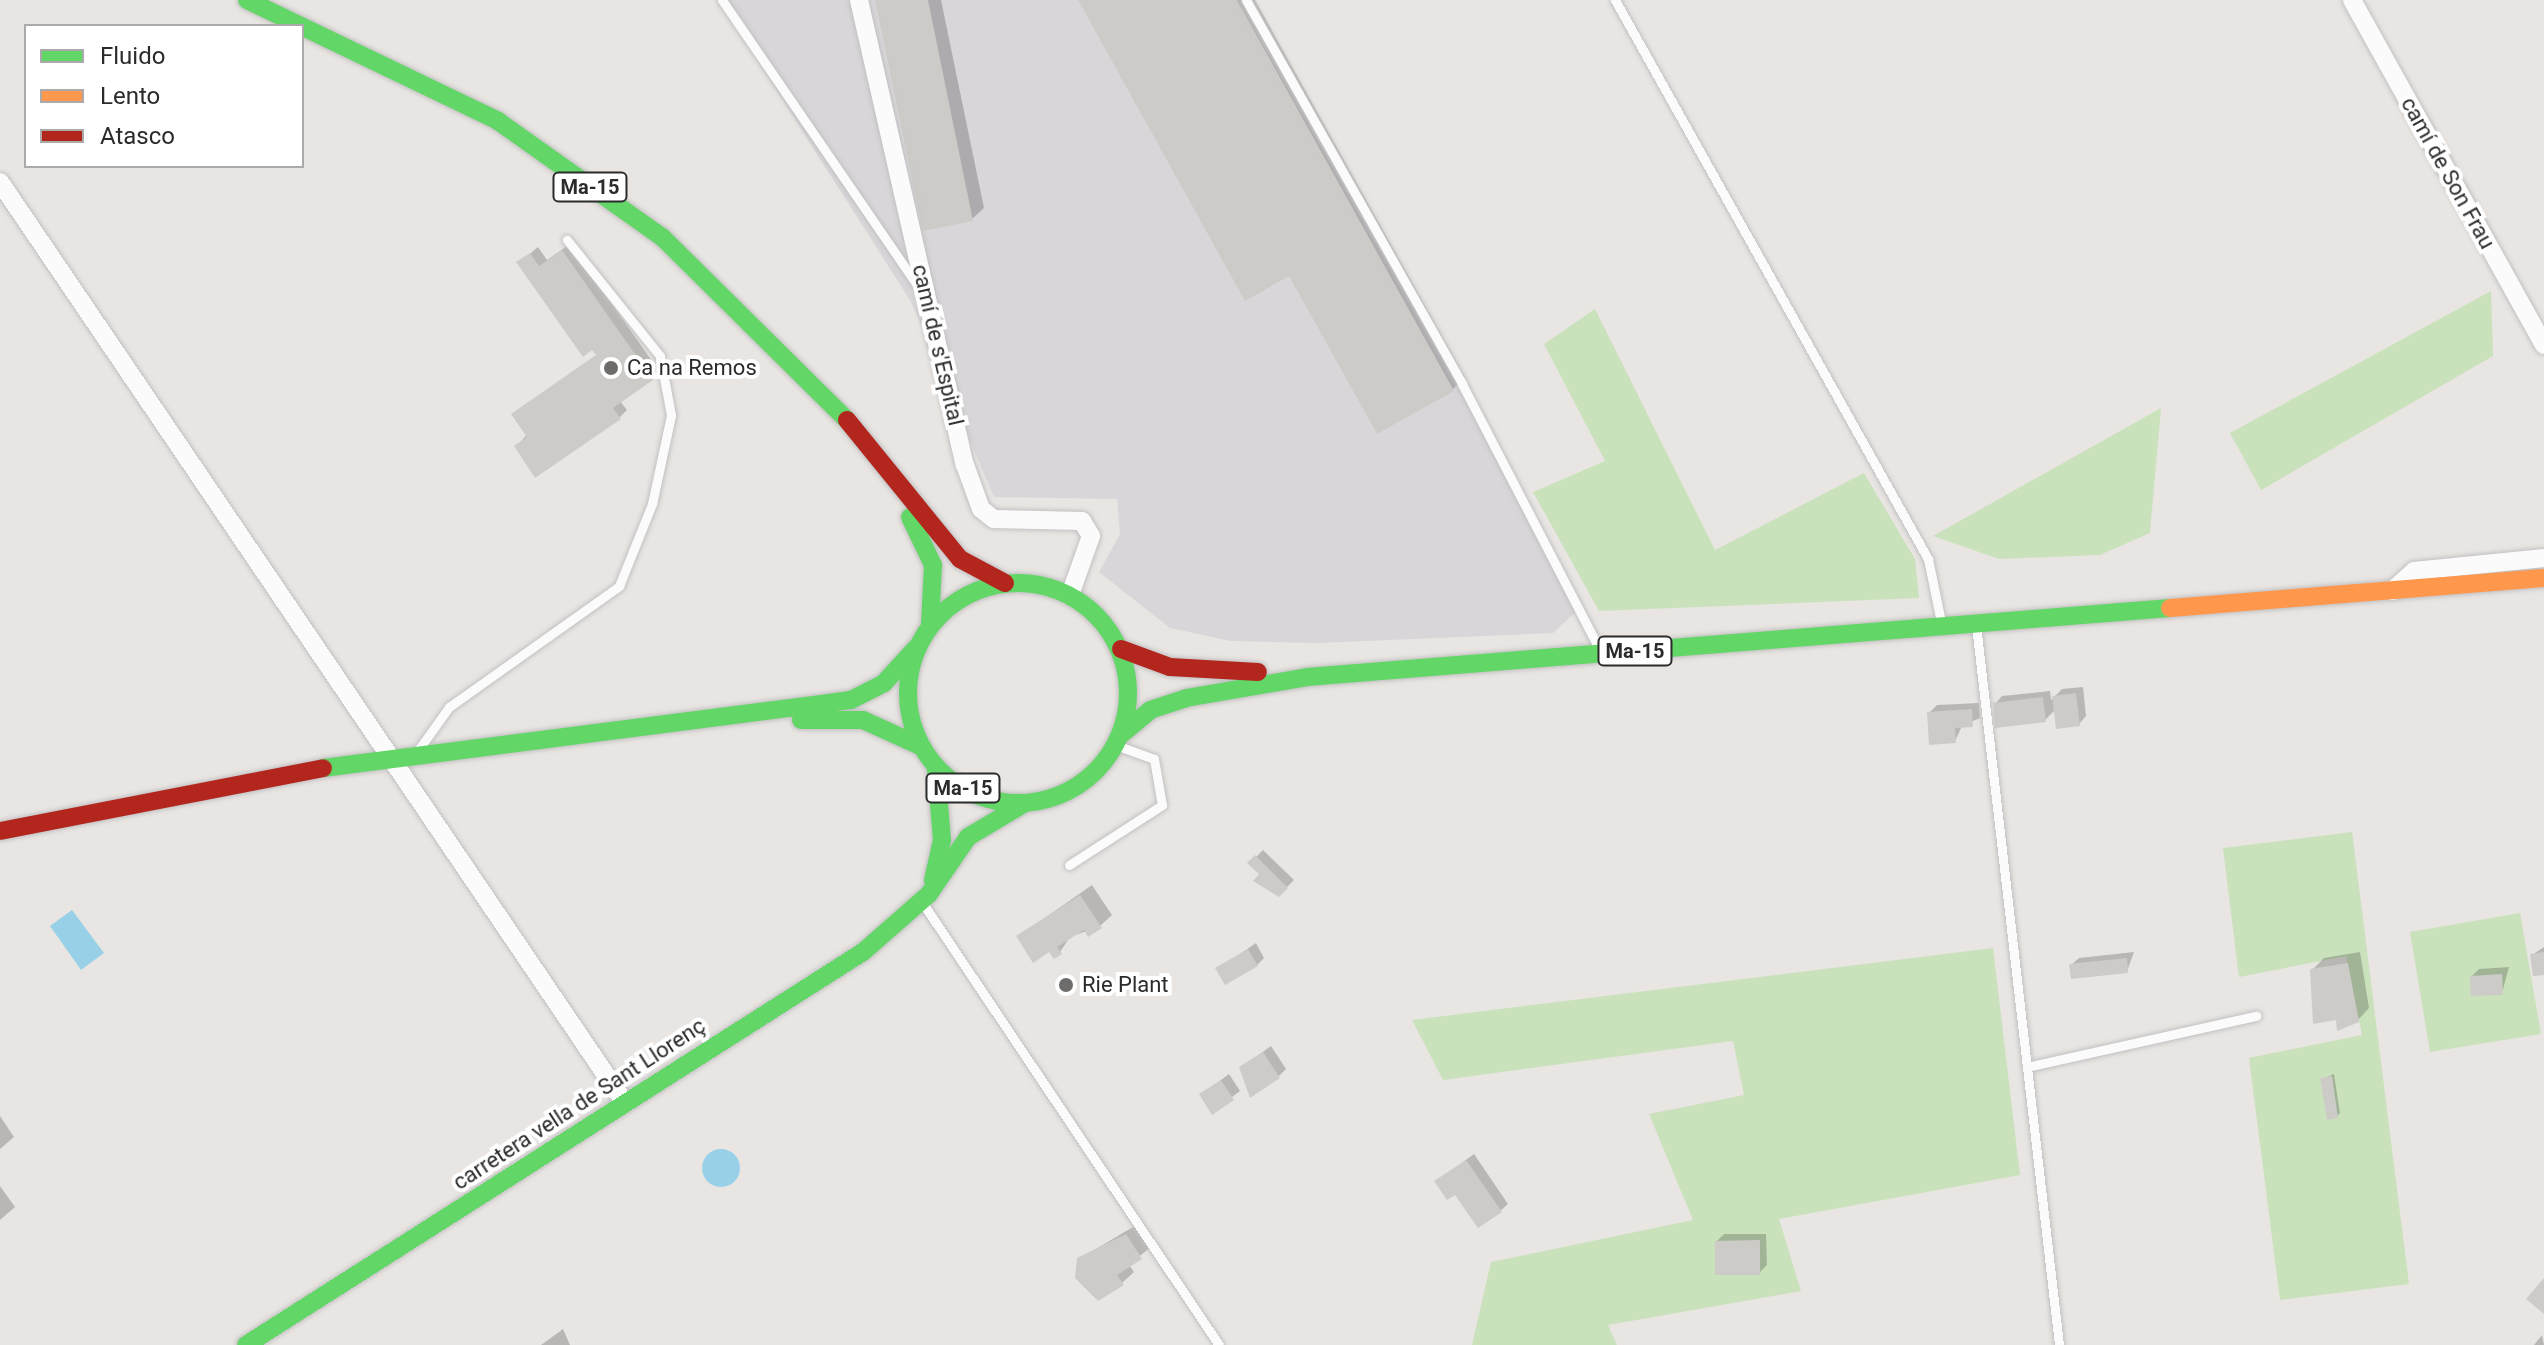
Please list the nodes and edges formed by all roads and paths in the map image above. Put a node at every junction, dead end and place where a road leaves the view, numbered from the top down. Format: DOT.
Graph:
graph roads {
  1 [pos="247,0"];
  2 [pos="722,0"];
  3 [pos="859,0"];
  4 [pos="1246,0"];
  5 [pos="1615,0"];
  6 [pos="2352,0"];
  7 [pos="297,24"];
  8 [pos="304,27"];
  9 [pos="0,182"];
  10 [pos="567,240"];
  11 [pos="928,300"];
  12 [pos="2544,345"];
  13 [pos="875,454"];
  14 [pos="2544,558"];
  15 [pos="2544,578"];
  16 [pos="1005,583"];
  17 [pos="2392,591"];
  18 [pos="1070,595"];
  19 [pos="1976,623"];
  20 [pos="930,625"];
  21 [pos="1942,626"];
  22 [pos="916,648"];
  23 [pos="1121,649"];
  24 [pos="1601,653"];
  25 [pos="1307,677"];
  26 [pos="768,716"];
  27 [pos="1119,739"];
  28 [pos="920,746"];
  29 [pos="417,751"];
  30 [pos="392,755"];
  31 [pos="936,769"];
  32 [pos="1022,805"];
  33 [pos="0,831"];
  34 [pos="1069,865"];
  35 [pos="925,898"];
  36 [pos="2256,1016"];
  37 [pos="2027,1067"];
  38 [pos="625,1103"];
  39 [pos="246,1345"];
  40 [pos="1219,1345"];
  41 [pos="2059,1345"];
  1 -- 7 [label="main road, Ma-15"];
  2 -- 11 [label="lane"];
  3 -- 11 [label="street, camí de s'Espital"];
  4 -- 24 [label="lane"];
  5 -- 21 [label="lane"];
  6 -- 12 [label="street, camí de Son Frau"];
  8 -- 13 [label="main road, Ma-15"];
  9 -- 30 [label="street"];
  10 -- 29 [label="lane"];
  11 -- 18 [label="street, camí de s'Espital"];
  13 -- 16 [label="main road, Ma-15"];
  13 -- 20 [label="main road, Ma-15"];
  14 -- 17 [label="street"];
  15 -- 17 [label="main road, Ma-15"];
  16 -- 18 [label="main road, Ma-15"];
  16 -- 20 [label="main road, Ma-15"];
  17 -- 19 [label="main road, Ma-15"];
  18 -- 23 [label="main road, Ma-15"];
  19 -- 21 [label="main road, Ma-15"];
  19 -- 37 [label="lane"];
  20 -- 22 [label="main road, Ma-15"];
  21 -- 24 [label="main road, Ma-15"];
  22 -- 26 [label="main road"];
  22 -- 28 [label="main road, Ma-15"];
  23 -- 25 [label="main road, Ma-15"];
  23 -- 27 [label="main road"];
  24 -- 25 [label="main road, Ma-15"];
  25 -- 27 [label="main road, Ma-15"];
  26 -- 28 [label="main road"];
  26 -- 29 [label="main road"];
  27 -- 32 [label="main road, Ma-15"];
  27 -- 34 [label="lane"];
  28 -- 31 [label="main road, Ma-15"];
  29 -- 30 [label="main road"];
  30 -- 33 [label="main road"];
  30 -- 38 [label="street"];
  31 -- 32 [label="main road, Ma-15"];
  31 -- 35 [label="main road"];
  32 -- 35 [label="main road, carretera vella de Sant Llorenç"];
  35 -- 38 [label="main road, carretera vella de Sant Llorenç"];
  35 -- 40 [label="lane"];
  36 -- 37 [label="lane"];
  37 -- 41 [label="lane"];
  38 -- 39 [label="main road, carretera vella de Sant Llorenç"];
}
